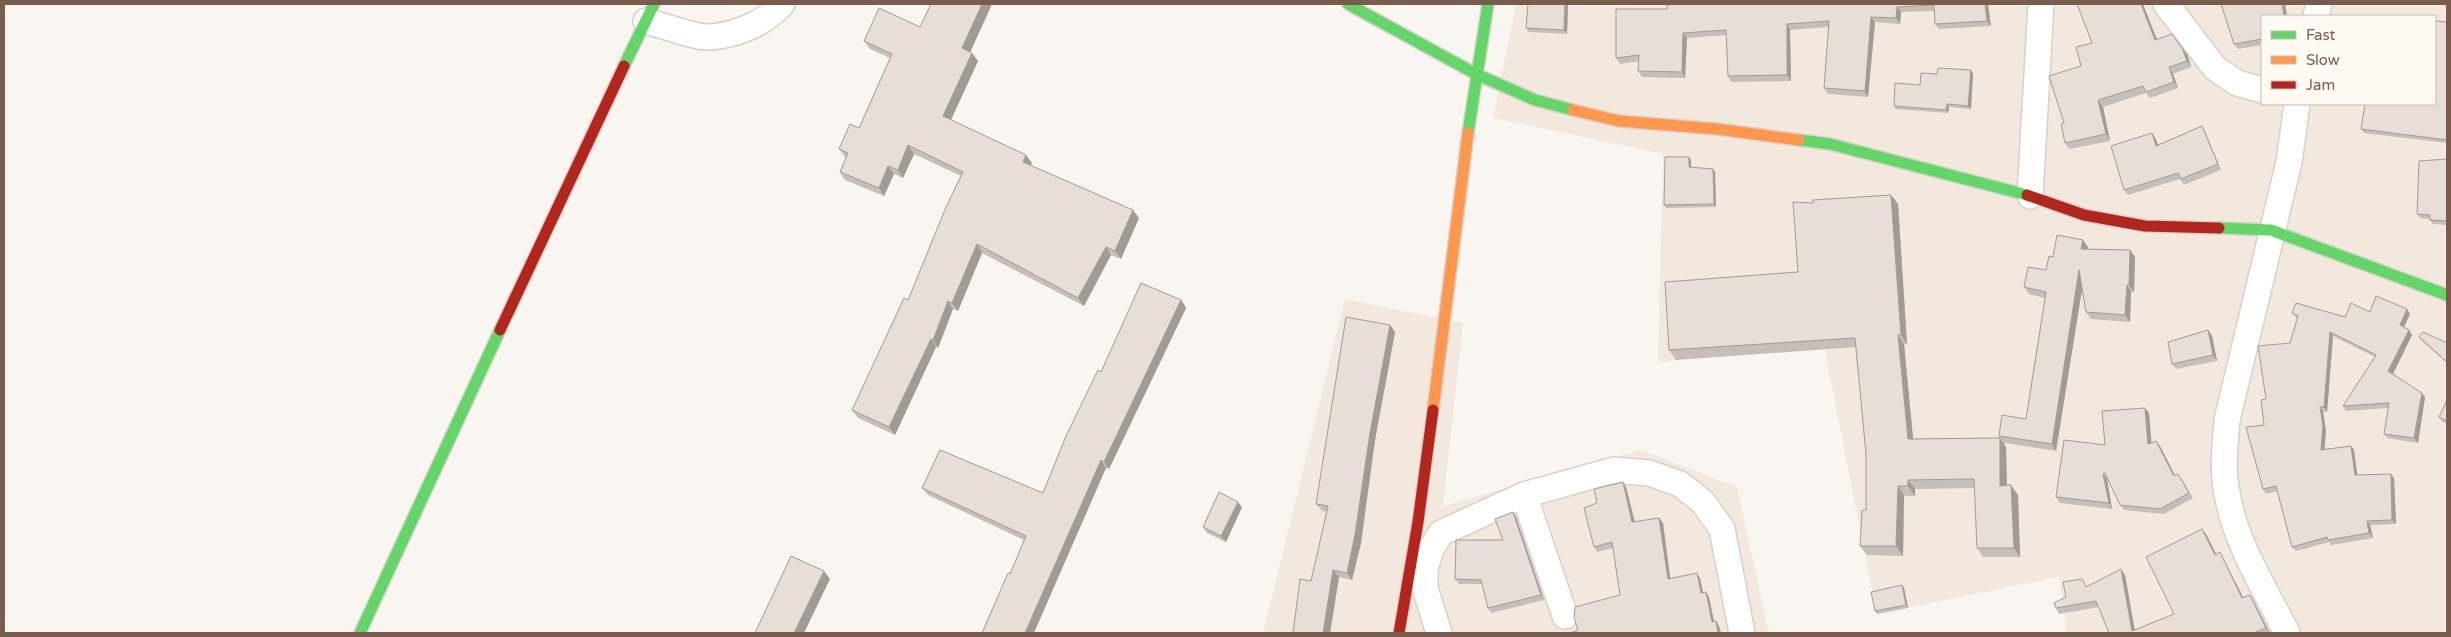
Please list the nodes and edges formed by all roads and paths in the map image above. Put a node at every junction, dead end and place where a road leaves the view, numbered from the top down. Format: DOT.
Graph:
graph roads {
  1 [pos="782,4"];
  2 [pos="1348,4"];
  3 [pos="1488,4"];
  4 [pos="2041,4"];
  5 [pos="2166,4"];
  6 [pos="650,13"];
  7 [pos="1476,74"];
  8 [pos="2261,90"];
  9 [pos="2297,105"];
  10 [pos="2030,196"];
  11 [pos="2271,230"];
  12 [pos="2447,295"];
  13 [pos="1524,496"];
  14 [pos="1565,616"];
  15 [pos="360,633"];
  16 [pos="1399,633"];
  17 [pos="1439,633"];
  18 [pos="1742,633"];
  19 [pos="2287,633"];
  1 -- 6 [label="street"];
  2 -- 7 [label="street"];
  3 -- 7 [label="street"];
  4 -- 10 [label="street"];
  5 -- 8 [label="street"];
  6 -- 15 [label="street"];
  7 -- 10 [label="street"];
  7 -- 16 [label="street"];
  9 -- 11 [label="street"];
  10 -- 11 [label="street"];
  11 -- 12 [label="street"];
  11 -- 19 [label="street"];
  13 -- 14 [label="street"];
  13 -- 17 [label="street"];
  13 -- 18 [label="street"];
}
